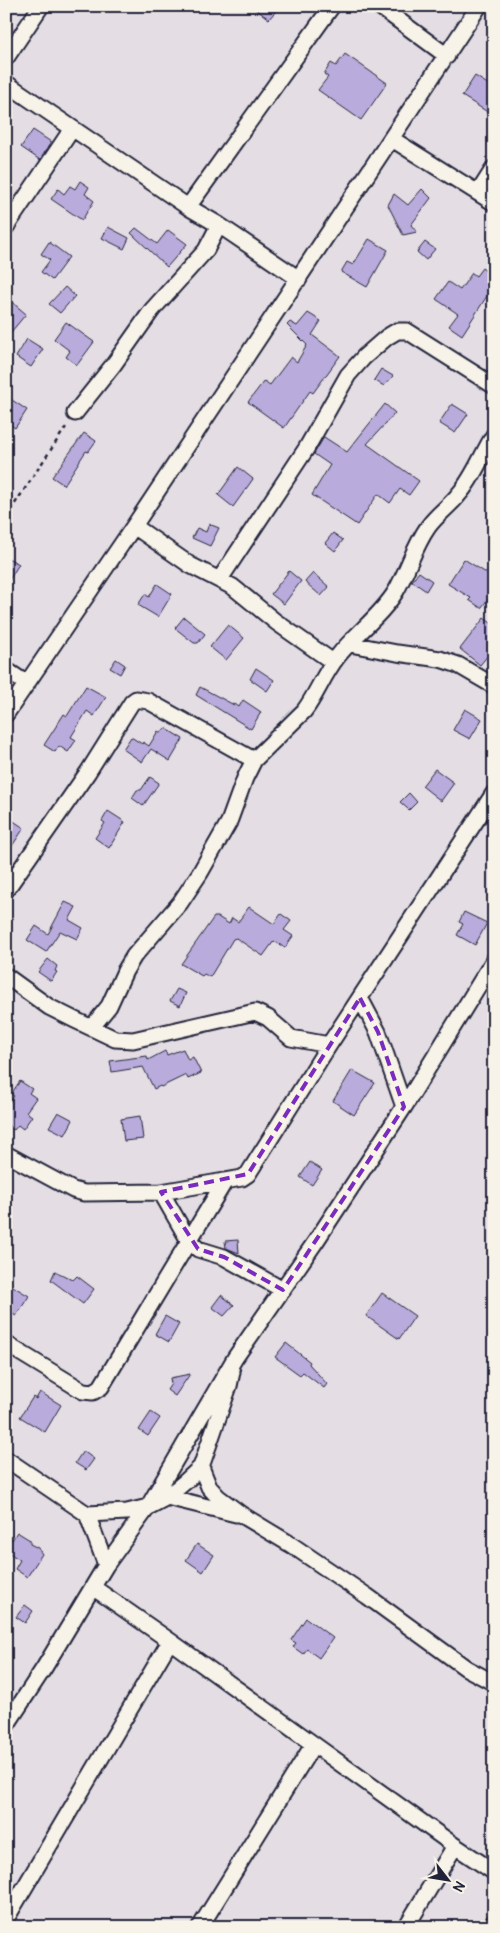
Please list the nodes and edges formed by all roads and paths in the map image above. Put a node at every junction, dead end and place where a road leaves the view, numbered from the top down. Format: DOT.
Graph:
graph roads {
  1 [pos="41,6"];
  2 [pos="332,6"];
  3 [pos="380,6"];
  4 [pos="479,6"];
  5 [pos="447,56"];
  6 [pos="6,58"];
  7 [pos="6,83"];
  8 [pos="72,129"];
  9 [pos="392,139"];
  10 [pos="494,168"];
  11 [pos="478,193"];
  12 [pos="494,204"];
  13 [pos="188,207"];
  14 [pos="219,225"];
  15 [pos="6,226"];
  16 [pos="299,279"];
  17 [pos="494,386"];
  18 [pos="75,413"];
  19 [pos="494,435"];
  20 [pos="6,517"];
  21 [pos="134,526"];
  22 [pos="220,579"];
  23 [pos="350,644"];
  24 [pos="333,662"];
  25 [pos="6,670"];
  26 [pos="27,684"];
  27 [pos="494,686"];
  28 [pos="6,714"];
  29 [pos="254,760"];
  30 [pos="494,792"];
  31 [pos="6,890"];
  32 [pos="494,960"];
  33 [pos="6,976"];
  34 [pos="360,998"];
  35 [pos="92,1027"];
  36 [pos="329,1045"];
  37 [pos="404,1106"];
  38 [pos="6,1154"];
  39 [pos="225,1181"];
  40 [pos="161,1192"];
  41 [pos="189,1241"];
  42 [pos="283,1290"];
  43 [pos="6,1344"];
  44 [pos="235,1358"];
  45 [pos="6,1459"];
  46 [pos="201,1468"];
  47 [pos="167,1497"];
  48 [pos="148,1507"];
  49 [pos="87,1514"];
  50 [pos="242,1515"];
  51 [pos="106,1565"];
  52 [pos="94,1588"];
  53 [pos="170,1641"];
  54 [pos="494,1683"];
  55 [pos="6,1726"];
  56 [pos="313,1745"];
  57 [pos="455,1846"];
  58 [pos="494,1872"];
  59 [pos="6,1920"];
  60 [pos="494,1922"];
  61 [pos="16,1927"];
  62 [pos="200,1927"];
  63 [pos="406,1927"];
  64 [pos="491,1927"];
  1 -- 6 [label="street"];
  2 -- 13 [label="street"];
  3 -- 5 [label="street"];
  4 -- 5 [label="street"];
  5 -- 9 [label="street"];
  7 -- 8 [label="street"];
  8 -- 13 [label="street"];
  8 -- 15 [label="street"];
  9 -- 11 [label="street"];
  9 -- 16 [label="street"];
  10 -- 11 [label="street"];
  11 -- 12 [label="street"];
  13 -- 14 [label="street"];
  14 -- 16 [label="street"];
  14 -- 18 [label="street"];
  16 -- 21 [label="street"];
  17 -- 22 [label="street"];
  18 -- 20 [label="path"];
  19 -- 23 [label="street"];
  21 -- 22 [label="street"];
  21 -- 26 [label="street"];
  22 -- 24 [label="street"];
  23 -- 24 [label="street"];
  23 -- 27 [label="street"];
  24 -- 29 [label="street"];
  25 -- 26 [label="street"];
  26 -- 28 [label="street"];
  29 -- 31 [label="street"];
  29 -- 35 [label="street"];
  30 -- 34 [label="street"];
  32 -- 37 [label="street"];
  33 -- 35 [label="street"];
  34 -- 36 [label="street"];
  34 -- 37 [label="street"];
  35 -- 36 [label="street"];
  36 -- 39 [label="street"];
  37 -- 42 [label="street"];
  38 -- 40 [label="street"];
  39 -- 40 [label="street"];
  39 -- 41 [label="street"];
  40 -- 41 [label="street"];
  41 -- 42 [label="street"];
  41 -- 43 [label="street"];
  42 -- 44 [label="street"];
  44 -- 46 [label="street"];
  44 -- 48 [label="street"];
  45 -- 49 [label="street"];
  46 -- 47 [label="street"];
  46 -- 50 [label="street"];
  47 -- 48 [label="street"];
  47 -- 50 [label="street"];
  48 -- 49 [label="street"];
  48 -- 51 [label="street"];
  49 -- 51 [label="street"];
  50 -- 54 [label="street"];
  51 -- 52 [label="street"];
  52 -- 53 [label="street"];
  52 -- 55 [label="street"];
  53 -- 56 [label="street"];
  53 -- 59 [label="street"];
  56 -- 57 [label="street"];
  56 -- 62 [label="street"];
  57 -- 58 [label="street"];
  57 -- 63 [label="street"];
  59 -- 61 [label="street"];
  60 -- 64 [label="street"];
}
